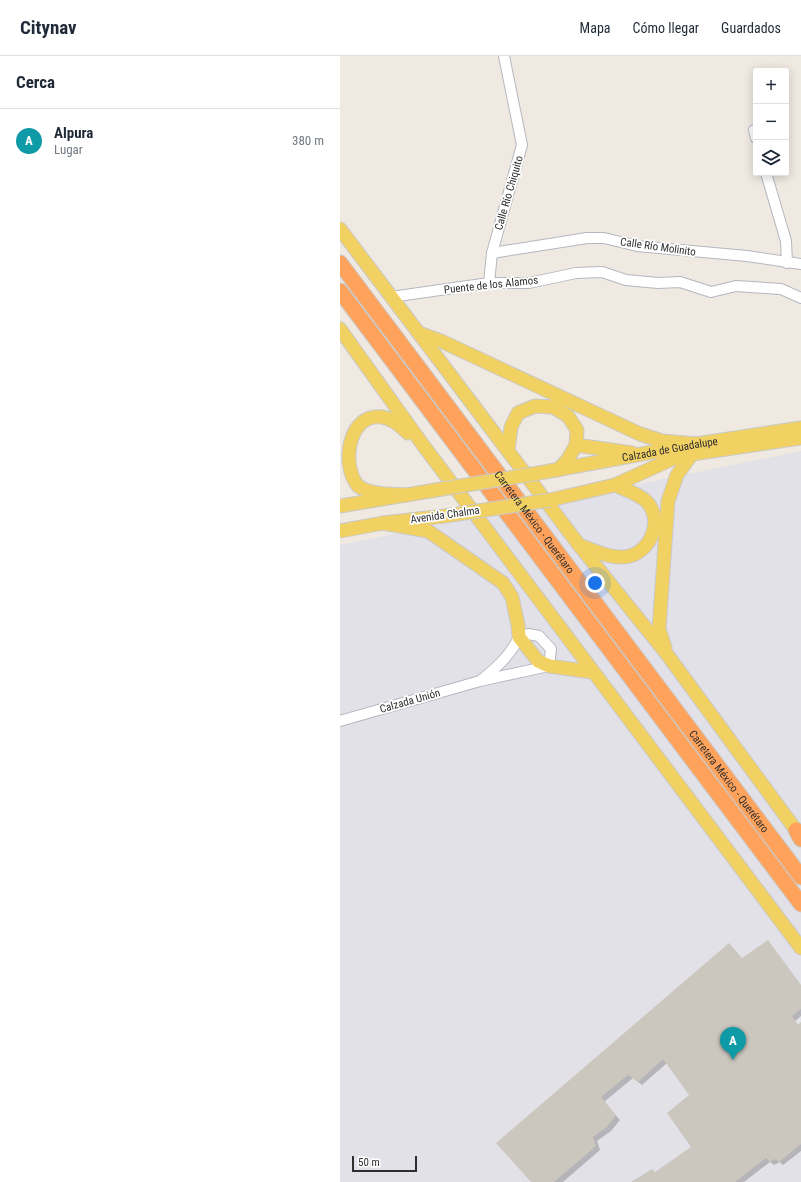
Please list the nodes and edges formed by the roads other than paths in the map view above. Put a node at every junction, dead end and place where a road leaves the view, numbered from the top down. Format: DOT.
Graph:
graph roads {
  1 [pos="504,56"];
  2 [pos="767,176"];
  3 [pos="340,230"];
  4 [pos="492,253"];
  5 [pos="340,263"];
  6 [pos="787,263"];
  7 [pos="801,264"];
  8 [pos="489,283"];
  9 [pos="340,291"];
  10 [pos="391,297"];
  11 [pos="801,298"];
  12 [pos="340,329"];
  13 [pos="418,333"];
  14 [pos="801,428"];
  15 [pos="801,438"];
  16 [pos="576,444"];
  17 [pos="423,445"];
  18 [pos="694,449"];
  19 [pos="508,450"];
  20 [pos="644,455"];
  21 [pos="558,470"];
  22 [pos="615,485"];
  23 [pos="406,495"];
  24 [pos="550,500"];
  25 [pos="340,506"];
  26 [pos="383,524"];
  27 [pos="340,531"];
  28 [pos="579,545"];
  29 [pos="519,637"];
  30 [pos="666,653"];
  31 [pos="549,666"];
  32 [pos="592,672"];
  33 [pos="480,681"];
  34 [pos="340,721"];
  35 [pos="799,835"];
  36 [pos="801,877"];
  37 [pos="801,904"];
  38 [pos="801,948"];
  1 -- 4 [label="street, Calle Río Chiquito"];
  2 -- 6 [label="street"];
  3 -- 10 [label="main road"];
  4 -- 6 [label="street, Calle Río Molinito"];
  4 -- 8 [label="street, Calle Río Chiquito"];
  5 -- 36 [label="highway, Carretera México - Querétaro"];
  6 -- 7 [label="street, Calle Río Molinito"];
  8 -- 10 [label="street, Puente de los Alamos"];
  8 -- 11 [label="street, Puente de los Alamos"];
  9 -- 37 [label="highway, Carretera México - Querétaro"];
  10 -- 13 [label="main road"];
  12 -- 17 [label="main road"];
  13 -- 18 [label="main road"];
  13 -- 19 [label="main road"];
  14 -- 18 [label="main road, Calzada de Guadalupe"];
  15 -- 18 [label="main road, Calzada de Guadalupe"];
  16 -- 19 [label="main road"];
  16 -- 20 [label="main road"];
  16 -- 21 [label="main road"];
  17 -- 23 [label="main road"];
  17 -- 32 [label="main road"];
  18 -- 20 [label="main road, Calzada de Guadalupe"];
  18 -- 22 [label="main road, Calzada de Guadalupe"];
  18 -- 30 [label="main road"];
  19 -- 28 [label="main road"];
  20 -- 21 [label="main road, Calzada de Guadalupe"];
  21 -- 23 [label="main road, Calzada de Guadalupe, bridge"];
  22 -- 24 [label="main road, Calzada de Guadalupe"];
  22 -- 28 [label="main road"];
  23 -- 25 [label="main road"];
  24 -- 26 [label="main road, Avenida Chalma, bridge"];
  26 -- 27 [label="main road, Avenida Chalma"];
  26 -- 29 [label="main road"];
  28 -- 30 [label="main road"];
  29 -- 31 [label="main road"];
  29 -- 31 [label="street"];
  29 -- 33 [label="street, Calzada Unión"];
  30 -- 35 [label="main road"];
  31 -- 32 [label="main road"];
  31 -- 33 [label="street, Calzada Unión"];
  32 -- 38 [label="main road"];
  33 -- 34 [label="street, Calzada Unión"];
}
